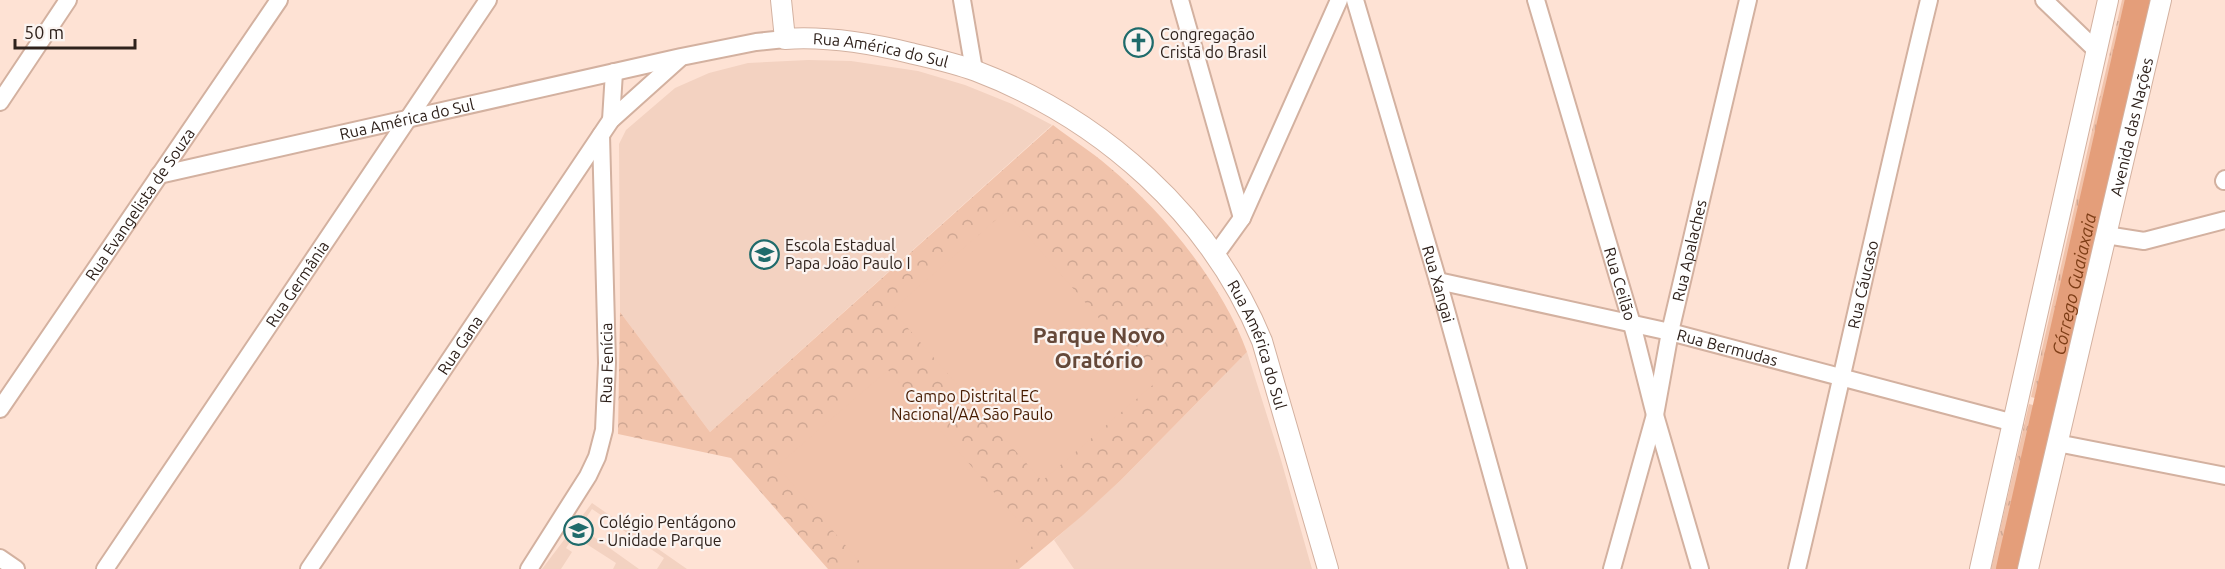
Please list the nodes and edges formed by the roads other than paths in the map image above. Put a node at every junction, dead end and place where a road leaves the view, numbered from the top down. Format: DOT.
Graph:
graph roads {
  1 [pos="68,0"];
  2 [pos="279,0"];
  3 [pos="488,0"];
  4 [pos="962,0"];
  5 [pos="1180,0"];
  6 [pos="1339,0"];
  7 [pos="1355,0"];
  8 [pos="1536,0"];
  9 [pos="1748,0"];
  10 [pos="1929,0"];
  11 [pos="2044,0"];
  12 [pos="2108,0"];
  13 [pos="2160,0"];
  14 [pos="781,1"];
  15 [pos="812,37"];
  16 [pos="785,39"];
  17 [pos="2096,50"];
  18 [pos="681,57"];
  19 [pos="974,70"];
  20 [pos="614,72"];
  21 [pos="0,102"];
  22 [pos="408,118"];
  23 [pos="611,120"];
  24 [pos="601,135"];
  25 [pos="159,175"];
  26 [pos="1242,218"];
  27 [pos="2225,220"];
  28 [pos="2106,235"];
  29 [pos="1216,254"];
  30 [pos="1438,281"];
  31 [pos="1632,324"];
  32 [pos="1670,332"];
  33 [pos="1843,378"];
  34 [pos="0,409"];
  35 [pos="1655,415"];
  36 [pos="2014,423"];
  37 [pos="2057,443"];
  38 [pos="2225,476"];
  39 [pos="0,558"];
  40 [pos="16,569"];
  41 [pos="105,569"];
  42 [pos="309,569"];
  43 [pos="529,569"];
  44 [pos="1328,569"];
  45 [pos="1518,569"];
  46 [pos="1612,569"];
  47 [pos="1700,569"];
  48 [pos="1797,569"];
  49 [pos="1980,569"];
  50 [pos="2028,569"];
  1 -- 21 [label="street"];
  2 -- 25 [label="street, Rua Evangelista de Souza"];
  3 -- 22 [label="street, Rua Germânia"];
  4 -- 19 [label="street"];
  5 -- 26 [label="street"];
  6 -- 26 [label="street"];
  7 -- 30 [label="street, Rua Xangai"];
  8 -- 31 [label="street, Rua Ceilão"];
  9 -- 32 [label="street, Rua Apalaches"];
  10 -- 33 [label="street, Rua Cáucaso"];
  11 -- 17 [label="street"];
  12 -- 17 [label="main road"];
  13 -- 28 [label="main road, Avenida das Nações"];
  14 -- 15 [label="main road"];
  14 -- 16 [label="main road"];
  15 -- 16 [label="main road, Rua América do Sul"];
  15 -- 19 [label="main road, Rua América do Sul"];
  16 -- 18 [label="street, Rua América do Sul"];
  17 -- 36 [label="main road"];
  18 -- 20 [label="street, Rua América do Sul"];
  18 -- 23 [label="street, Rua Gana"];
  19 -- 29 [label="main road, Rua América do Sul"];
  20 -- 22 [label="street, Rua América do Sul"];
  20 -- 23 [label="street"];
  22 -- 25 [label="street, Rua América do Sul"];
  22 -- 41 [label="street, Rua Germânia"];
  23 -- 24 [label="street, Rua Gana"];
  24 -- 42 [label="street, Rua Gana"];
  24 -- 43 [label="street, Rua Fenícia"];
  25 -- 34 [label="street, Rua Evangelista de Souza"];
  26 -- 29 [label="street"];
  27 -- 28 [label="street"];
  28 -- 37 [label="main road, Avenida das Nações"];
  29 -- 44 [label="main road, Rua América do Sul"];
  30 -- 31 [label="street, Rua Bermudas"];
  30 -- 45 [label="street, Rua Xangai"];
  31 -- 32 [label="street, Rua Bermudas"];
  31 -- 35 [label="street, Rua Ceilão"];
  32 -- 33 [label="street, Rua Bermudas"];
  32 -- 35 [label="street, Rua Apalaches"];
  33 -- 36 [label="street, Rua Bermudas"];
  33 -- 48 [label="street, Rua Cáucaso"];
  35 -- 46 [label="street, Rua Apalaches"];
  35 -- 47 [label="street, Rua Ceilão"];
  36 -- 49 [label="main road"];
  37 -- 38 [label="street"];
  37 -- 50 [label="main road, Avenida das Nações"];
  39 -- 40 [label="street"];
}
